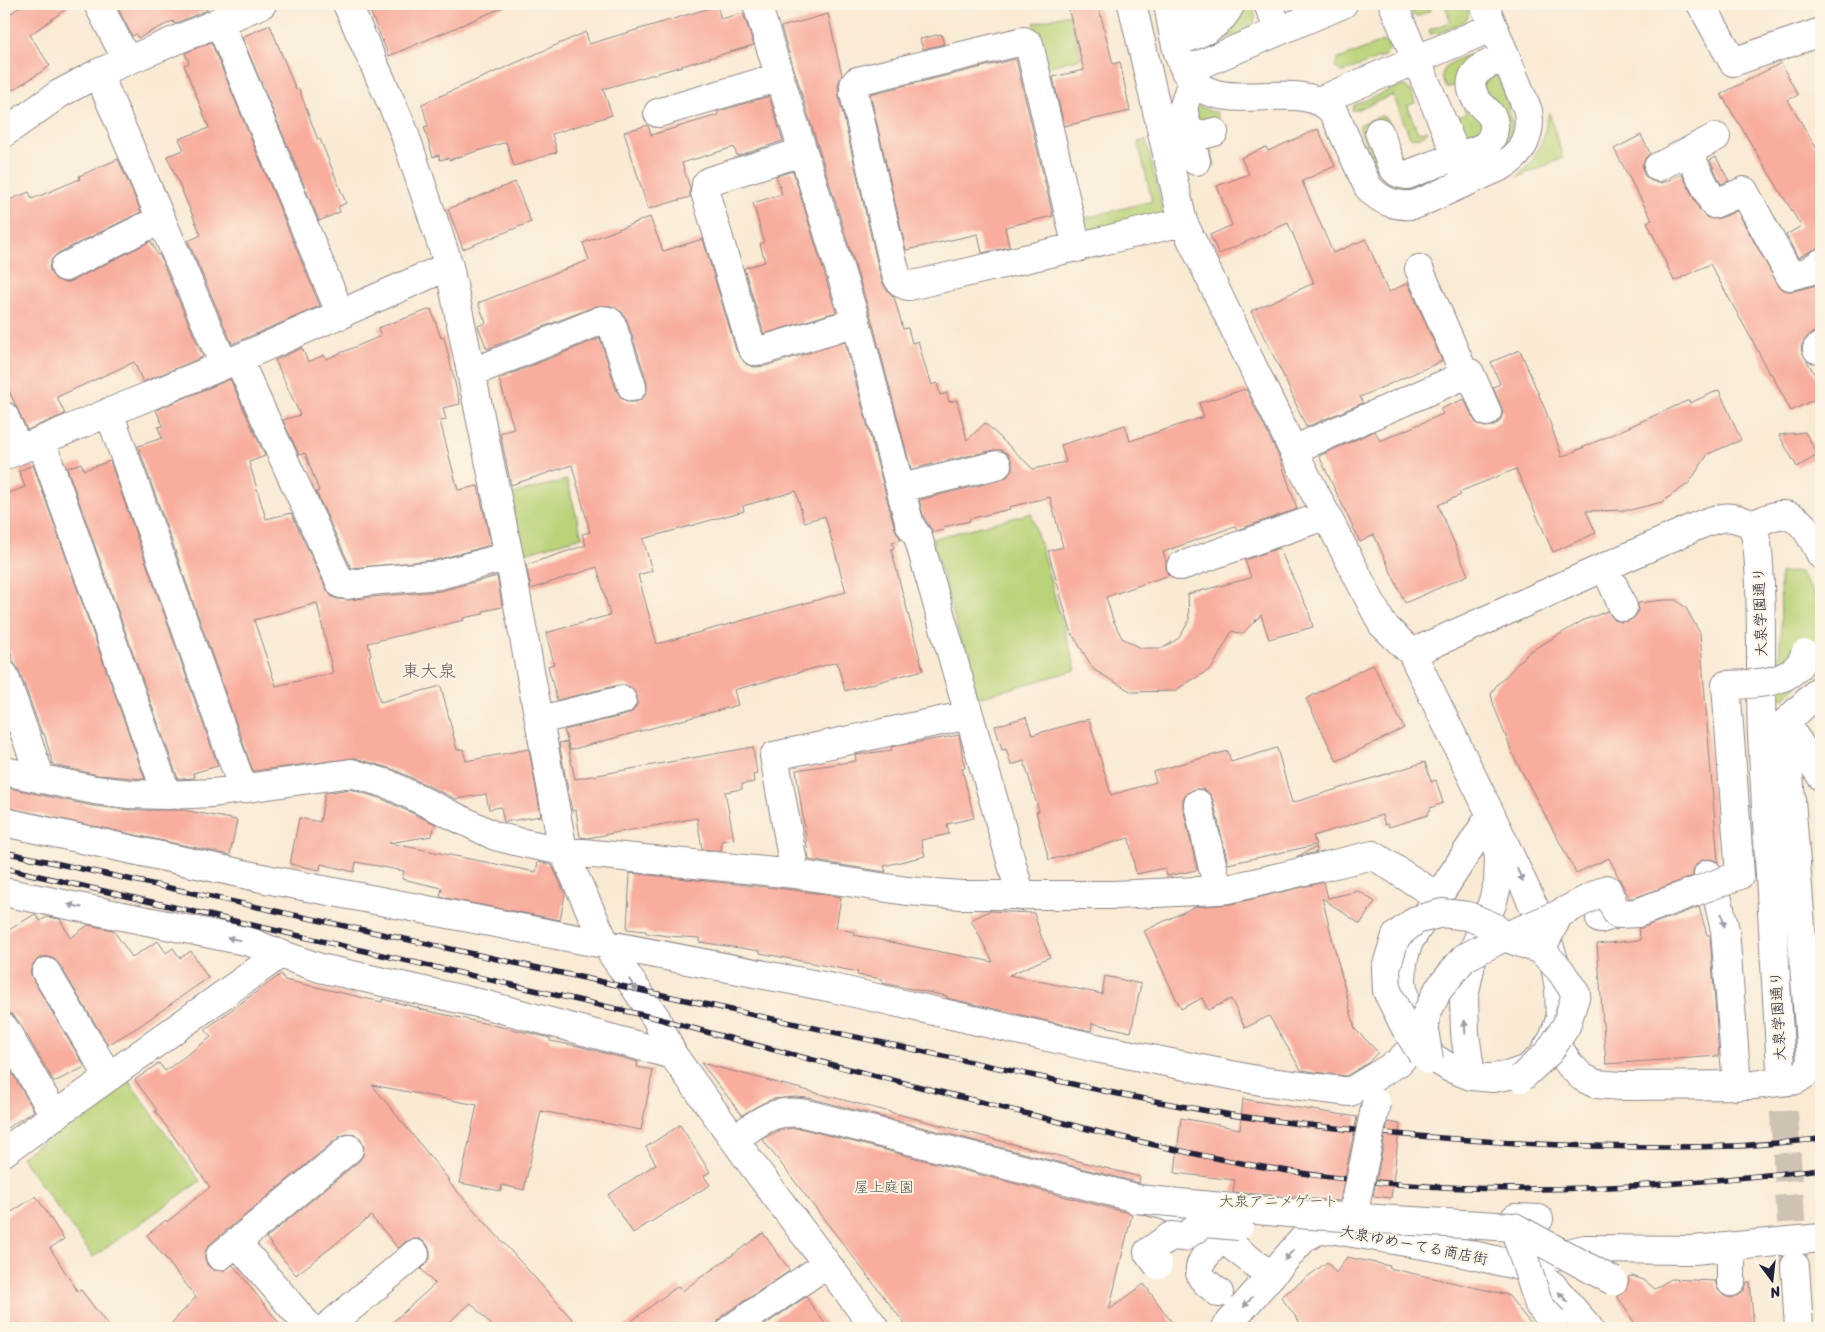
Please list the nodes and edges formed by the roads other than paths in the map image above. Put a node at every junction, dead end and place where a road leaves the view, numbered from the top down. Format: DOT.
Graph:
graph roads {
  1 [pos="98,4"];
  2 [pos="262,4"];
  3 [pos="346,4"];
  4 [pos="757,4"];
  5 [pos="1132,4"];
  6 [pos="1231,4"];
  7 [pos="1268,4"];
  8 [pos="1343,4"];
  9 [pos="1392,4"];
  10 [pos="1701,4"];
  11 [pos="224,14"];
  12 [pos="1489,15"];
  13 [pos="1205,16"];
  14 [pos="1172,22"];
  15 [pos="1279,31"];
  16 [pos="1821,32"];
  17 [pos="1506,56"];
  18 [pos="1218,57"];
  19 [pos="127,60"];
  20 [pos="1416,60"];
  21 [pos="98,73"];
  22 [pos="1189,76"];
  23 [pos="779,77"];
  24 [pos="1319,101"];
  25 [pos="658,112"];
  26 [pos="1379,132"];
  27 [pos="4,133"];
  28 [pos="1716,137"];
  29 [pos="1200,143"];
  30 [pos="802,152"];
  31 [pos="1688,152"];
  32 [pos="1456,156"];
  33 [pos="1658,167"];
  34 [pos="1468,182"];
  35 [pos="161,219"];
  36 [pos="1183,222"];
  37 [pos="1077,248"];
  38 [pos="1821,263"];
  39 [pos="449,266"];
  40 [pos="65,267"];
  41 [pos="1420,269"];
  42 [pos="341,315"];
  43 [pos="856,322"];
  44 [pos="231,362"];
  45 [pos="471,372"];
  46 [pos="1465,375"];
  47 [pos="632,387"];
  48 [pos="110,412"];
  49 [pos="1487,412"];
  50 [pos="4,416"];
  51 [pos="21,449"];
  52 [pos="1294,450"];
  53 [pos="997,465"];
  54 [pos="900,488"];
  55 [pos="1327,515"];
  56 [pos="1752,525"];
  57 [pos="1821,555"];
  58 [pos="509,556"];
  59 [pos="1181,566"];
  60 [pos="1605,567"];
  61 [pos="1623,607"];
  62 [pos="1412,653"];
  63 [pos="1805,654"];
  64 [pos="4,675"];
  65 [pos="1821,689"];
  66 [pos="622,700"];
  67 [pos="969,715"];
  68 [pos="540,720"];
  69 [pos="1785,723"];
  70 [pos="4,771"];
  71 [pos="1821,776"];
  72 [pos="41,779"];
  73 [pos="243,789"];
  74 [pos="167,795"];
  75 [pos="1198,804"];
  76 [pos="1491,815"];
  77 [pos="4,822"];
  78 [pos="564,850"];
  79 [pos="794,874"];
  80 [pos="1708,874"];
  81 [pos="1218,890"];
  82 [pos="4,892"];
  83 [pos="1021,896"];
  84 [pos="1429,905"];
  85 [pos="1559,914"];
  86 [pos="1504,937"];
  87 [pos="606,945"];
  88 [pos="1541,950"];
  89 [pos="280,954"];
  90 [pos="46,972"];
  91 [pos="4,1028"];
  92 [pos="1553,1039"];
  93 [pos="1423,1052"];
  94 [pos="673,1055"];
  95 [pos="1781,1069"];
  96 [pos="1471,1076"];
  97 [pos="108,1077"];
  98 [pos="1521,1078"];
  99 [pos="1736,1086"];
  100 [pos="1376,1103"];
  101 [pos="55,1116"];
  102 [pos="734,1139"];
  103 [pos="349,1149"];
  104 [pos="4,1152"];
  105 [pos="1134,1206"];
  106 [pos="1202,1213"];
  107 [pos="1354,1217"];
  108 [pos="1522,1222"];
  109 [pos="1821,1238"];
  110 [pos="1731,1247"];
  111 [pos="416,1254"];
  112 [pos="827,1264"];
  113 [pos="1158,1265"];
  114 [pos="1795,1266"];
  115 [pos="1534,1271"];
  116 [pos="1271,1276"];
  117 [pos="1613,1281"];
  118 [pos="1731,1282"];
  119 [pos="1219,1293"];
  120 [pos="1553,1321"];
  121 [pos="1228,1327"];
  122 [pos="310,1328"];
  123 [pos="326,1328"];
  124 [pos="732,1328"];
  125 [pos="875,1328"];
  126 [pos="1588,1328"];
  127 [pos="1800,1328"];
  1 -- 19 [label="street"];
  2 -- 11 [label="street"];
  3 -- 39 [label="street"];
  4 -- 23 [label="street"];
  5 -- 36 [label="street"];
  6 -- 13 [label="street"];
  7 -- 15 [label="street"];
  8 -- 15 [label="street"];
  9 -- 20 [label="street"];
  10 -- 16 [label="street"];
  11 -- 19 [label="street"];
  11 -- 42 [label="street"];
  12 -- 17 [label="street"];
  12 -- 20 [label="street"];
  13 -- 14 [label="street"];
  13 -- 18 [label="street"];
  14 -- 22 [label="street"];
  15 -- 18 [label="street"];
  17 -- 32 [label="street"];
  17 -- 34 [label="street"];
  18 -- 22 [label="street"];
  19 -- 21 [label="street"];
  20 -- 24 [label="street"];
  20 -- 32 [label="street"];
  21 -- 27 [label="street"];
  21 -- 35 [label="street"];
  22 -- 24 [label="street"];
  22 -- 29 [label="street"];
  23 -- 25 [label="street"];
  23 -- 30 [label="street"];
  24 -- 34 [label="street"];
  26 -- 32 [label="street"];
  28 -- 31 [label="street"];
  30 -- 43 [label="street"];
  30 -- 43 [label="street"];
  31 -- 33 [label="street"];
  31 -- 38 [label="street"];
  32 -- 34 [label="street"];
  35 -- 40 [label="street"];
  35 -- 44 [label="street"];
  36 -- 37 [label="street"];
  36 -- 52 [label="street"];
  37 -- 37 [label="street"];
  39 -- 42 [label="street"];
  39 -- 45 [label="street"];
  41 -- 46 [label="street"];
  42 -- 44 [label="street"];
  43 -- 54 [label="street"];
  44 -- 48 [label="street"];
  44 -- 58 [label="street"];
  45 -- 47 [label="street"];
  45 -- 58 [label="street"];
  46 -- 49 [label="street"];
  46 -- 52 [label="street"];
  48 -- 51 [label="street"];
  48 -- 73 [label="street"];
  50 -- 51 [label="street"];
  51 -- 74 [label="street"];
  52 -- 55 [label="street"];
  53 -- 54 [label="street"];
  54 -- 67 [label="street"];
  55 -- 59 [label="street"];
  55 -- 62 [label="street"];
  56 -- 57 [label="street"];
  56 -- 60 [label="street"];
  56 -- 95 [label="street, 大泉学園通り"];
  58 -- 68 [label="street"];
  60 -- 61 [label="street"];
  60 -- 62 [label="street"];
  62 -- 76 [label="street"];
  63 -- 85 [label="street, bridge"];
  64 -- 72 [label="street"];
  65 -- 69 [label="street"];
  66 -- 68 [label="street"];
  67 -- 79 [label="street"];
  67 -- 83 [label="street"];
  68 -- 78 [label="street"];
  69 -- 71 [label="street"];
  69 -- 99 [label="street"];
  70 -- 72 [label="street"];
  72 -- 74 [label="street"];
  73 -- 74 [label="street"];
  73 -- 78 [label="street"];
  75 -- 81 [label="street"];
  76 -- 84 [label="street"];
  76 -- 92 [label="street, one-way"];
  96 -- 76 [label="street, one-way"];
  77 -- 87 [label="street"];
  78 -- 79 [label="street"];
  78 -- 87 [label="street"];
  79 -- 83 [label="street"];
  80 -- 99 [label="street, one-way"];
  81 -- 83 [label="street"];
  81 -- 84 [label="street"];
  89 -- 82 [label="street, one-way"];
  84 -- 86 [label="street, bridge"];
  84 -- 93 [label="street, bridge"];
  85 -- 86 [label="street, bridge"];
  85 -- 88 [label="street, bridge"];
  86 -- 88 [label="street, bridge"];
  86 -- 93 [label="street, bridge"];
  87 -- 93 [label="street"];
  87 -- 94 [label="street, one-way"];
  88 -- 98 [label="street, bridge"];
  89 -- 94 [label="street"];
  89 -- 97 [label="street"];
  90 -- 97 [label="street"];
  91 -- 101 [label="street"];
  92 -- 96 [label="street"];
  92 -- 99 [label="street"];
  93 -- 96 [label="street"];
  94 -- 102 [label="street"];
  97 -- 101 [label="street"];
  100 -- 107 [label="street, bridge"];
  101 -- 104 [label="street"];
  102 -- 106 [label="street"];
  102 -- 112 [label="street"];
  103 -- 122 [label="street"];
  105 -- 106 [label="street, bridge"];
  106 -- 107 [label="street, bridge"];
  106 -- 113 [label="street, bridge"];
  106 -- 116 [label="street"];
  106 -- 119 [label="street"];
  107 -- 108 [label="street, bridge"];
  108 -- 117 [label="street, bridge"];
  108 -- 120 [label="street, bridge"];
  109 -- 110 [label="street"];
  110 -- 115 [label="street"];
  110 -- 118 [label="street"];
  111 -- 123 [label="street"];
  112 -- 124 [label="street"];
  112 -- 125 [label="street"];
  114 -- 127 [label="street"];
  115 -- 116 [label="street, 大泉ゆめーてる商店街, one-way"];
  126 -- 115 [label="street, 大泉ゆめーてる商店街, one-way"];
  116 -- 121 [label="street, 大泉ゆめーてる商店街, one-way"];
}
